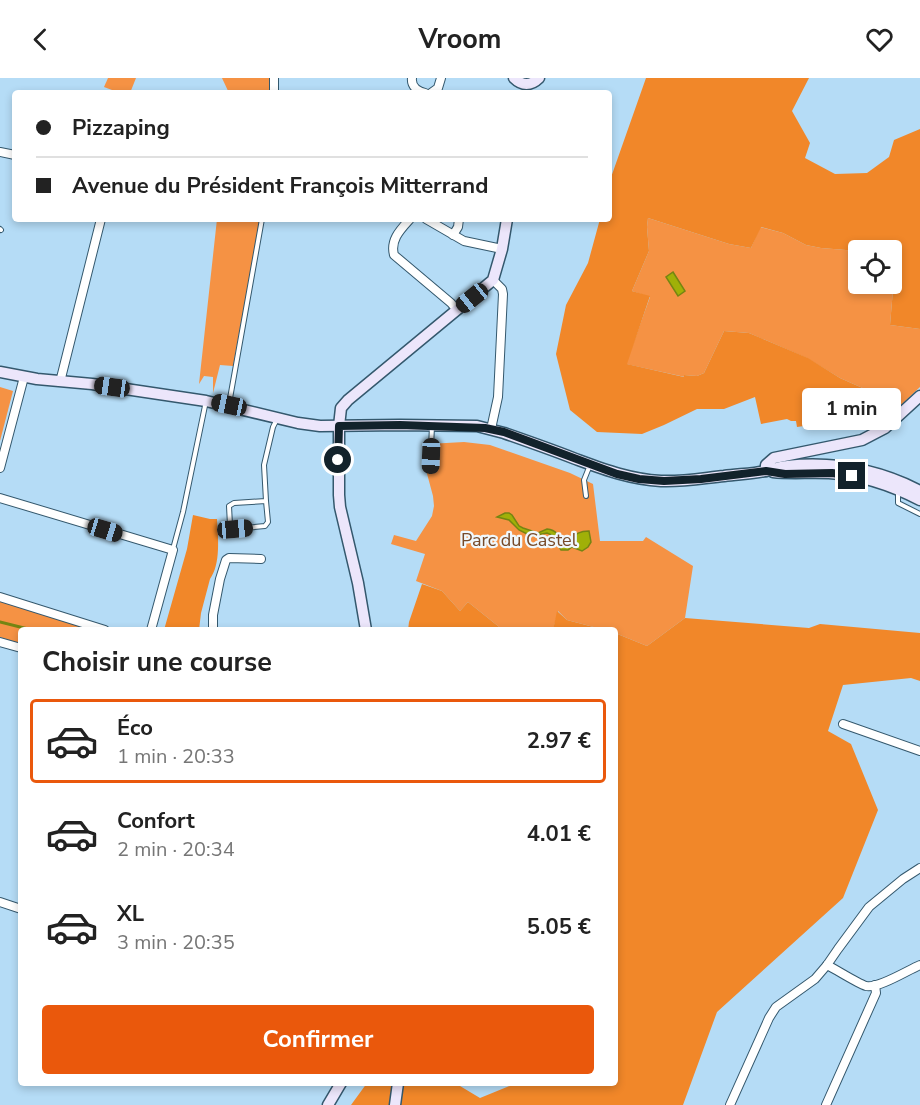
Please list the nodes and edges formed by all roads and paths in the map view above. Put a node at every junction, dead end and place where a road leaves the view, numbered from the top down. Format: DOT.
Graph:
graph roads {
  1 [pos="412,78"];
  2 [pos="441,78"];
  3 [pos="514,78"];
  4 [pos="539,78"];
  5 [pos="524,89"];
  6 [pos="419,90"];
  7 [pos="434,90"];
  8 [pos="100,222"];
  9 [pos="261,222"];
  10 [pos="408,222"];
  11 [pos="431,222"];
  12 [pos="459,222"];
  13 [pos="506,222"];
  14 [pos="453,235"];
  15 [pos="502,249"];
  16 [pos="493,280"];
  17 [pos="457,310"];
  18 [pos="0,372"];
  19 [pos="24,377"];
  20 [pos="60,381"];
  21 [pos="920,396"];
  22 [pos="206,401"];
  23 [pos="229,405"];
  24 [pos="278,419"];
  25 [pos="339,426"];
  26 [pos="432,426"];
  27 [pos="491,429"];
  28 [pos="590,464"];
  29 [pos="0,468"];
  30 [pos="430,469"];
  31 [pos="766,471"];
  32 [pos="900,486"];
  33 [pos="920,491"];
  34 [pos="586,496"];
  35 [pos="0,498"];
  36 [pos="920,500"];
  37 [pos="266,501"];
  38 [pos="920,514"];
  39 [pos="173,550"];
  40 [pos="261,559"];
  41 [pos="0,597"];
  42 [pos="95,627"];
  43 [pos="152,627"];
  44 [pos="213,627"];
  45 [pos="365,627"];
  46 [pos="0,642"];
  47 [pos="18,647"];
  48 [pos="843,724"];
  49 [pos="920,751"];
  50 [pos="920,868"];
  51 [pos="0,902"];
  52 [pos="18,908"];
  53 [pos="827,965"];
  54 [pos="920,965"];
  55 [pos="875,985"];
  56 [pos="339,1086"];
  57 [pos="398,1086"];
  58 [pos="328,1105"];
  59 [pos="395,1105"];
  60 [pos="730,1105"];
  61 [pos="826,1105"];
  1 -- 6 [label="street"];
  2 -- 7 [label="street"];
  3 -- 5 [label="street"];
  4 -- 5 [label="street"];
  8 -- 20 [label="street"];
  9 -- 23 [label="lane"];
  10 -- 17 [label="street"];
  11 -- 14 [label="street"];
  12 -- 14 [label="street"];
  13 -- 15 [label="street"];
  14 -- 15 [label="street"];
  15 -- 16 [label="street"];
  16 -- 17 [label="street"];
  16 -- 27 [label="street"];
  17 -- 25 [label="street"];
  18 -- 19 [label="street"];
  19 -- 20 [label="street"];
  19 -- 29 [label="street"];
  20 -- 22 [label="street"];
  21 -- 31 [label="street"];
  22 -- 23 [label="street"];
  22 -- 39 [label="lane"];
  23 -- 24 [label="street"];
  24 -- 25 [label="street"];
  24 -- 37 [label="lane"];
  25 -- 26 [label="street"];
  25 -- 45 [label="street"];
  26 -- 27 [label="street"];
  26 -- 30 [label="lane"];
  27 -- 28 [label="street"];
  28 -- 31 [label="street"];
  28 -- 34 [label="lane"];
  31 -- 32 [label="street"];
  32 -- 33 [label="street"];
  32 -- 36 [label="street"];
  32 -- 38 [label="lane"];
  35 -- 39 [label="street"];
  37 -- 37 [label="lane"];
  39 -- 43 [label="street"];
  40 -- 44 [label="street"];
  41 -- 42 [label="street"];
  46 -- 47 [label="street"];
  48 -- 49 [label="street"];
  50 -- 53 [label="street"];
  51 -- 52 [label="street"];
  53 -- 55 [label="street"];
  53 -- 60 [label="street"];
  54 -- 55 [label="street"];
  55 -- 61 [label="street"];
  56 -- 58 [label="street"];
  57 -- 59 [label="street"];
}
